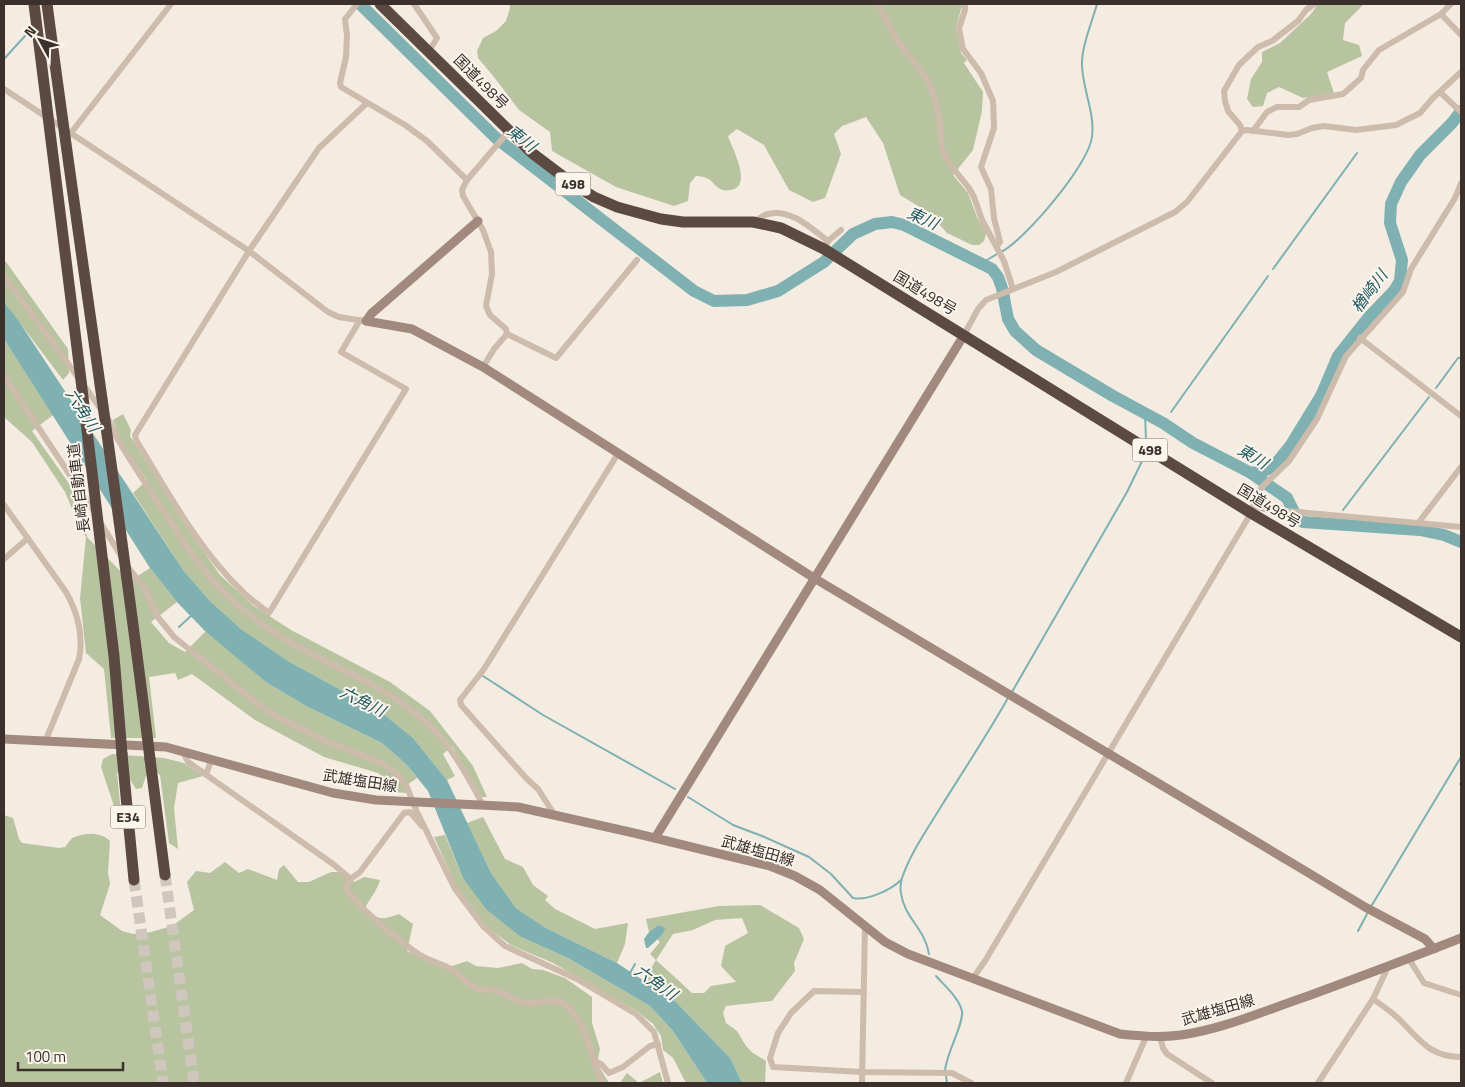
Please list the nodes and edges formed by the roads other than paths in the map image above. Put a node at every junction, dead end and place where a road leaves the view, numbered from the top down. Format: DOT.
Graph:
graph roads {
  1 [pos="34,4"];
  2 [pos="46,4"];
  3 [pos="171,4"];
  4 [pos="357,4"];
  5 [pos="380,4"];
  6 [pos="414,4"];
  7 [pos="878,4"];
  8 [pos="965,4"];
  9 [pos="1314,4"];
  10 [pos="1451,4"];
  11 [pos="1305,7"];
  12 [pos="1441,14"];
  13 [pos="1461,35"];
  14 [pos="428,51"];
  15 [pos="1461,72"];
  16 [pos="4,89"];
  17 [pos="1440,92"];
  18 [pos="367,103"];
  19 [pos="1459,111"];
  20 [pos="1242,131"];
  21 [pos="1253,131"];
  22 [pos="71,133"];
  23 [pos="507,133"];
  24 [pos="467,180"];
  25 [pos="1461,183"];
  26 [pos="478,221"];
  27 [pos="841,230"];
  28 [pos="826,245"];
  29 [pos="997,246"];
  30 [pos="249,251"];
  31 [pos="637,260"];
  32 [pos="4,276"];
  33 [pos="1012,289"];
  34 [pos="363,321"];
  35 [pos="506,334"];
  36 [pos="964,335"];
  37 [pos="1360,338"];
  38 [pos="484,367"];
  39 [pos="4,376"];
  40 [pos="1461,416"];
  41 [pos="619,452"];
  42 [pos="1461,467"];
  43 [pos="4,505"];
  44 [pos="1252,510"];
  45 [pos="1419,522"];
  46 [pos="1461,527"];
  47 [pos="28,538"];
  48 [pos="4,560"];
  49 [pos="814,578"];
  50 [pos="1461,637"];
  51 [pos="4,739"];
  52 [pos="45,742"];
  53 [pos="183,752"];
  54 [pos="1108,753"];
  55 [pos="212,759"];
  56 [pos="206,774"];
  57 [pos="416,802"];
  58 [pos="482,805"];
  59 [pos="554,814"];
  60 [pos="425,829"];
  61 [pos="655,838"];
  62 [pos="165,875"];
  63 [pos="351,879"];
  64 [pos="134,880"];
  65 [pos="865,926"];
  66 [pos="1461,938"];
  67 [pos="1434,949"];
  68 [pos="1409,959"];
  69 [pos="1388,967"];
  70 [pos="973,978"];
  71 [pos="864,992"];
  72 [pos="1461,995"];
  73 [pos="1373,999"];
  74 [pos="1146,1037"];
  75 [pos="1160,1037"];
  76 [pos="658,1044"];
  77 [pos="1461,1056"];
  78 [pos="594,1060"];
  79 [pos="862,1072"];
  80 [pos="602,1083"];
  81 [pos="668,1083"];
  82 [pos="862,1083"];
  83 [pos="971,1083"];
  84 [pos="1126,1083"];
  85 [pos="1212,1083"];
  86 [pos="1318,1083"];
  1 -- 64 [label="highway, 長崎自動車道 / E34, bridge"];
  2 -- 62 [label="highway, E34, bridge"];
  3 -- 22 [label="street"];
  4 -- 18 [label="street"];
  5 -- 14 [label="highway, 国道498号 / 498"];
  6 -- 14 [label="street"];
  7 -- 29 [label="street"];
  8 -- 29 [label="street"];
  9 -- 11 [label="street"];
  10 -- 12 [label="street"];
  11 -- 20 [label="street"];
  12 -- 13 [label="street"];
  12 -- 21 [label="street"];
  14 -- 23 [label="highway, 国道498号 / 498"];
  15 -- 17 [label="street"];
  16 -- 22 [label="street"];
  17 -- 19 [label="street"];
  17 -- 21 [label="street"];
  18 -- 24 [label="street"];
  18 -- 30 [label="street"];
  20 -- 21 [label="street"];
  20 -- 33 [label="street"];
  22 -- 30 [label="street"];
  23 -- 24 [label="street"];
  23 -- 28 [label="highway, 国道498号 / 498"];
  24 -- 26 [label="street"];
  25 -- 37 [label="street"];
  26 -- 34 [label="street"];
  26 -- 35 [label="street"];
  27 -- 28 [label="street"];
  28 -- 36 [label="highway, 国道498号 / 498"];
  29 -- 33 [label="street"];
  30 -- 34 [label="street"];
  30 -- 34 [label="street"];
  31 -- 35 [label="street"];
  32 -- 58 [label="street"];
  33 -- 36 [label="street"];
  34 -- 38 [label="street"];
  35 -- 38 [label="street"];
  36 -- 44 [label="highway, 国道498号 / 498"];
  36 -- 49 [label="street"];
  37 -- 40 [label="street"];
  37 -- 44 [label="street"];
  38 -- 41 [label="street"];
  39 -- 57 [label="street"];
  41 -- 49 [label="street"];
  41 -- 59 [label="street"];
  42 -- 45 [label="street"];
  43 -- 47 [label="street"];
  44 -- 45 [label="street"];
  44 -- 50 [label="highway, 国道498号 / 498"];
  44 -- 54 [label="street"];
  45 -- 46 [label="street"];
  47 -- 48 [label="street"];
  47 -- 52 [label="street"];
  49 -- 54 [label="street"];
  49 -- 61 [label="street"];
  51 -- 52 [label="street, 武雄塩田線"];
  52 -- 53 [label="street, 武雄塩田線"];
  53 -- 55 [label="street, 武雄塩田線"];
  53 -- 56 [label="street"];
  54 -- 67 [label="street"];
  54 -- 70 [label="street"];
  55 -- 56 [label="street"];
  55 -- 57 [label="street, 武雄塩田線"];
  56 -- 63 [label="street"];
  57 -- 58 [label="street, 武雄塩田線"];
  57 -- 60 [label="street"];
  58 -- 59 [label="street, 武雄塩田線"];
  59 -- 61 [label="street, 武雄塩田線"];
  60 -- 63 [label="street"];
  60 -- 76 [label="street"];
  61 -- 65 [label="street, 武雄塩田線"];
  63 -- 78 [label="street"];
  65 -- 70 [label="street, 武雄塩田線"];
  65 -- 71 [label="street"];
  66 -- 67 [label="street, 武雄塩田線"];
  67 -- 68 [label="street, 武雄塩田線"];
  68 -- 69 [label="street, 武雄塩田線"];
  68 -- 72 [label="street"];
  69 -- 73 [label="street"];
  69 -- 75 [label="street, 武雄塩田線"];
  70 -- 74 [label="street, 武雄塩田線"];
  71 -- 79 [label="street"];
  71 -- 79 [label="street"];
  73 -- 77 [label="street"];
  73 -- 86 [label="street"];
  74 -- 75 [label="street, 武雄塩田線"];
  74 -- 84 [label="street"];
  75 -- 85 [label="street"];
  76 -- 78 [label="street"];
  76 -- 81 [label="street"];
  78 -- 80 [label="street"];
  79 -- 82 [label="street"];
  79 -- 83 [label="street"];
}
